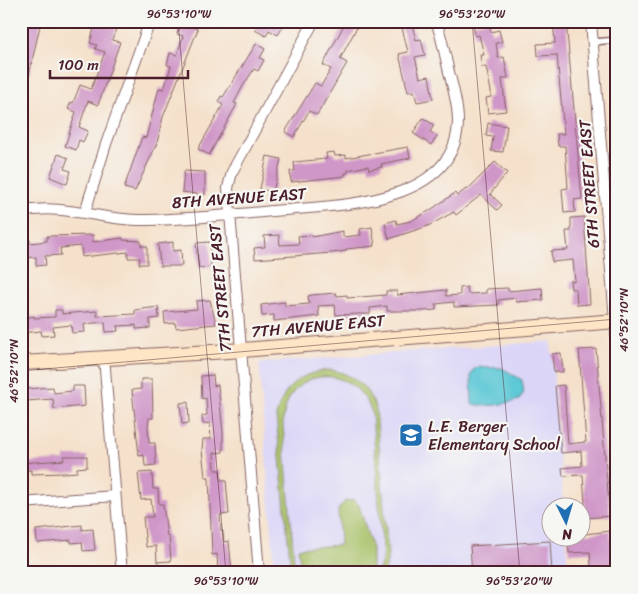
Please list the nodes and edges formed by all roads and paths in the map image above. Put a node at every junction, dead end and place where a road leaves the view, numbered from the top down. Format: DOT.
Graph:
graph roads {
  1 [pos="150,21"];
  2 [pos="314,21"];
  3 [pos="436,21"];
  4 [pos="591,21"];
  5 [pos="614,21"];
  6 [pos="616,40"];
  7 [pos="593,42"];
  8 [pos="21,212"];
  9 [pos="86,212"];
  10 [pos="229,214"];
  11 [pos="616,321"];
  12 [pos="617,345"];
  13 [pos="240,350"];
  14 [pos="104,357"];
  15 [pos="21,363"];
  16 [pos="115,496"];
  17 [pos="21,502"];
  18 [pos="122,573"];
  19 [pos="260,573"];
  1 -- 9 [label="street"];
  2 -- 10 [label="street, 7TH STREET EAST"];
  3 -- 10 [label="street, 8TH AVENUE EAST"];
  4 -- 7 [label="street, 6TH STREET EAST"];
  5 -- 6 [label="lane"];
  6 -- 7 [label="lane"];
  7 -- 11 [label="street, 6TH STREET EAST"];
  8 -- 9 [label="street, 8TH AVENUE EAST"];
  9 -- 10 [label="street, 8TH AVENUE EAST"];
  10 -- 13 [label="street, 7TH STREET EAST"];
  11 -- 12 [label="street, 6TH STREET EAST"];
  11 -- 13 [label="street, 7TH AVENUE EAST"];
  13 -- 14 [label="street, 7TH AVENUE EAST"];
  13 -- 19 [label="street, 7TH STREET EAST"];
  14 -- 15 [label="street, 7TH AVENUE EAST"];
  14 -- 16 [label="street"];
  16 -- 17 [label="street"];
  16 -- 18 [label="street"];
}
